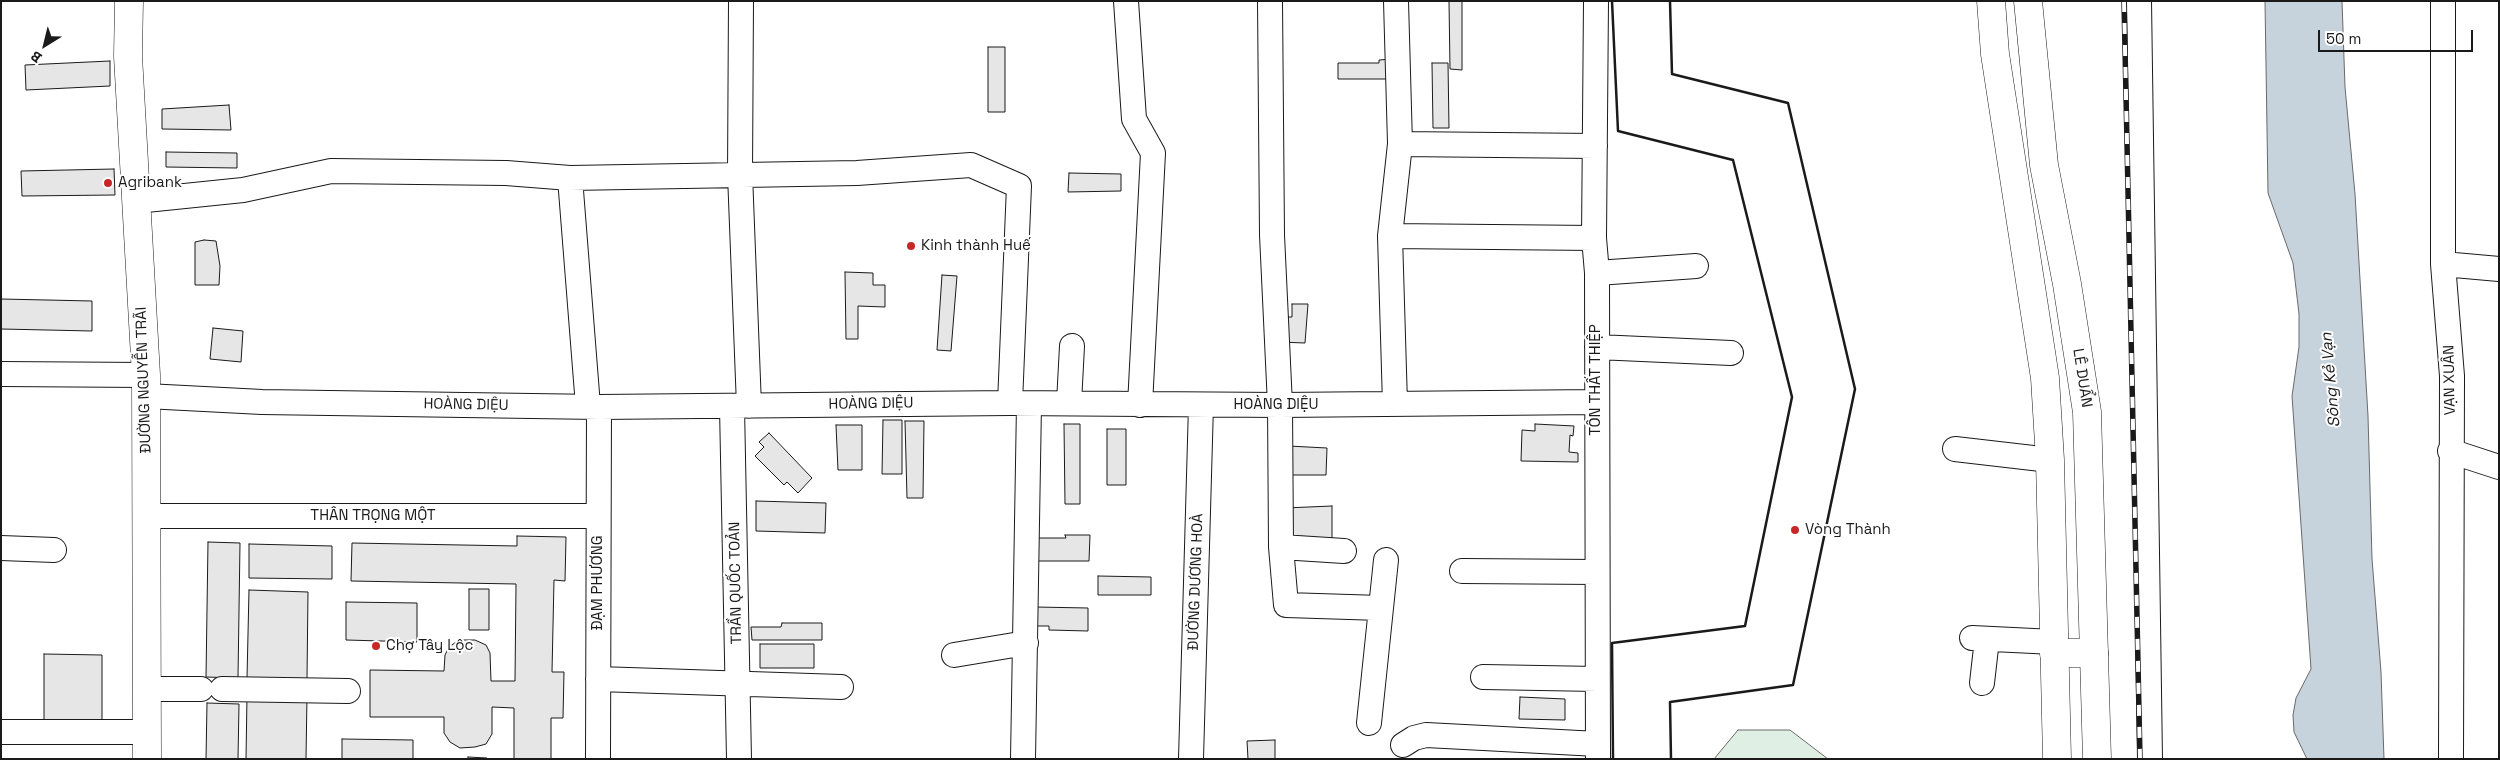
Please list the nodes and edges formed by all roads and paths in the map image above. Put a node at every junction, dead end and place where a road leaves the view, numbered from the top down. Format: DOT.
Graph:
graph roads {
  1 [pos="129,1"];
  2 [pos="741,1"];
  3 [pos="1126,1"];
  4 [pos="1270,1"];
  5 [pos="1396,1"];
  6 [pos="1596,1"];
  7 [pos="1992,1"];
  8 [pos="2028,1"];
  9 [pos="2139,1"];
  10 [pos="2443,1"];
  11 [pos="1400,144"];
  12 [pos="1595,146"];
  13 [pos="740,174"];
  14 [pos="570,178"];
  15 [pos="136,201"];
  16 [pos="1390,236"];
  17 [pos="1594,238"];
  18 [pos="2444,264"];
  19 [pos="1696,266"];
  20 [pos="2499,269"];
  21 [pos="1597,273"];
  22 [pos="1072,346"];
  23 [pos="1597,348"];
  24 [pos="1731,352"];
  25 [pos="1,374"];
  26 [pos="146,386"];
  27 [pos="1596,402"];
  28 [pos="1069,403"];
  29 [pos="1020,404"];
  30 [pos="1395,404"];
  31 [pos="1140,405"];
  32 [pos="1201,405"];
  33 [pos="1280,405"];
  34 [pos="594,406"];
  35 [pos="741,406"];
  36 [pos="1955,449"];
  37 [pos="2450,451"];
  38 [pos="2050,460"];
  39 [pos="2499,467"];
  40 [pos="148,516"];
  41 [pos="598,516"];
  42 [pos="1281,547"];
  43 [pos="1,548"];
  44 [pos="54,550"];
  45 [pos="1344,551"];
  46 [pos="1386,560"];
  47 [pos="1462,572"];
  48 [pos="1597,572"];
  49 [pos="1381,608"];
  50 [pos="1026,643"];
  51 [pos="2054,648"];
  52 [pos="2094,654"];
  53 [pos="954,655"];
  54 [pos="1483,677"];
  55 [pos="598,679"];
  56 [pos="1597,679"];
  57 [pos="1982,683"];
  58 [pos="738,684"];
  59 [pos="840,687"];
  60 [pos="147,689"];
  61 [pos="348,691"];
  62 [pos="1369,723"];
  63 [pos="1,732"];
  64 [pos="147,732"];
  65 [pos="1403,745"];
  66 [pos="1598,751"];
  67 [pos="148,759"];
  68 [pos="598,759"];
  69 [pos="739,759"];
  70 [pos="1023,759"];
  71 [pos="1191,759"];
  72 [pos="2057,759"];
  73 [pos="2097,759"];
  74 [pos="2150,759"];
  75 [pos="2451,759"];
  1 -- 15 [label="main road, ĐƯỜNG NGUYỄN TRÃI"];
  2 -- 13 [label="street, TRẦN QUỐC TOẢN"];
  3 -- 31 [label="street"];
  4 -- 33 [label="street"];
  5 -- 11 [label="street"];
  6 -- 12 [label="street, TÔN THẤT THIỆP"];
  7 -- 38 [label="main road"];
  8 -- 52 [label="main road, LÊ DUẨN"];
  9 -- 74 [label="street"];
  10 -- 18 [label="street, VẠN XUÂN"];
  11 -- 12 [label="street"];
  11 -- 16 [label="street"];
  12 -- 17 [label="street, TÔN THẤT THIỆP"];
  13 -- 14 [label="street"];
  13 -- 29 [label="street"];
  13 -- 35 [label="street, TRẦN QUỐC TOẢN"];
  14 -- 15 [label="street"];
  14 -- 34 [label="street, ĐẠM PHƯƠNG"];
  15 -- 26 [label="main road, ĐƯỜNG NGUYỄN TRÃI"];
  16 -- 17 [label="street"];
  16 -- 30 [label="street"];
  17 -- 21 [label="street, TÔN THẤT THIỆP"];
  18 -- 20 [label="street"];
  18 -- 37 [label="street, VẠN XUÂN"];
  19 -- 21 [label="street"];
  21 -- 23 [label="street, TÔN THẤT THIỆP"];
  22 -- 28 [label="street"];
  23 -- 24 [label="street"];
  23 -- 27 [label="street, TÔN THẤT THIỆP"];
  25 -- 26 [label="street, HOÀNG DIỆU"];
  26 -- 34 [label="street, HOÀNG DIỆU"];
  26 -- 40 [label="main road, ĐƯỜNG NGUYỄN TRÃI"];
  27 -- 30 [label="street, HOÀNG DIỆU"];
  27 -- 48 [label="street, TÔN THẤT THIỆP"];
  28 -- 29 [label="street, HOÀNG DIỆU"];
  28 -- 31 [label="street, HOÀNG DIỆU"];
  29 -- 35 [label="street, HOÀNG DIỆU"];
  29 -- 50 [label="street"];
  30 -- 33 [label="street, HOÀNG DIỆU"];
  31 -- 32 [label="street, HOÀNG DIỆU"];
  32 -- 33 [label="street, HOÀNG DIỆU"];
  32 -- 71 [label="street, ĐƯỜNG DƯƠNG HOÀ"];
  33 -- 42 [label="street"];
  34 -- 35 [label="street, HOÀNG DIỆU"];
  34 -- 41 [label="street, ĐẠM PHƯƠNG"];
  35 -- 58 [label="street, TRẦN QUỐC TOẢN"];
  36 -- 38 [label="street"];
  37 -- 39 [label="street"];
  37 -- 75 [label="street, VẠN XUÂN"];
  38 -- 51 [label="main road"];
  40 -- 41 [label="street, THÂN TRỌNG MỘT"];
  40 -- 60 [label="main road, ĐƯỜNG NGUYỄN TRÃI"];
  41 -- 55 [label="street, ĐẠM PHƯƠNG"];
  42 -- 45 [label="street"];
  42 -- 49 [label="street"];
  43 -- 44 [label="street"];
  46 -- 49 [label="street"];
  47 -- 48 [label="street"];
  48 -- 56 [label="street, TÔN THẤT THIỆP"];
  49 -- 62 [label="street"];
  50 -- 53 [label="street"];
  50 -- 70 [label="street"];
  51 -- 52 [label="main road"];
  51 -- 57 [label="street"];
  51 -- 72 [label="main road"];
  52 -- 73 [label="main road, LÊ DUẨN"];
  54 -- 56 [label="street"];
  55 -- 58 [label="street"];
  55 -- 68 [label="street, ĐẠM PHƯƠNG"];
  56 -- 66 [label="street, TÔN THẤT THIỆP"];
  58 -- 59 [label="street"];
  58 -- 69 [label="street, TRẦN QUỐC TOẢN"];
  60 -- 61 [label="street"];
  60 -- 64 [label="main road, ĐƯỜNG NGUYỄN TRÃI"];
  63 -- 64 [label="street"];
  64 -- 67 [label="main road, ĐƯỜNG NGUYỄN TRÃI"];
  65 -- 66 [label="street"];
}
